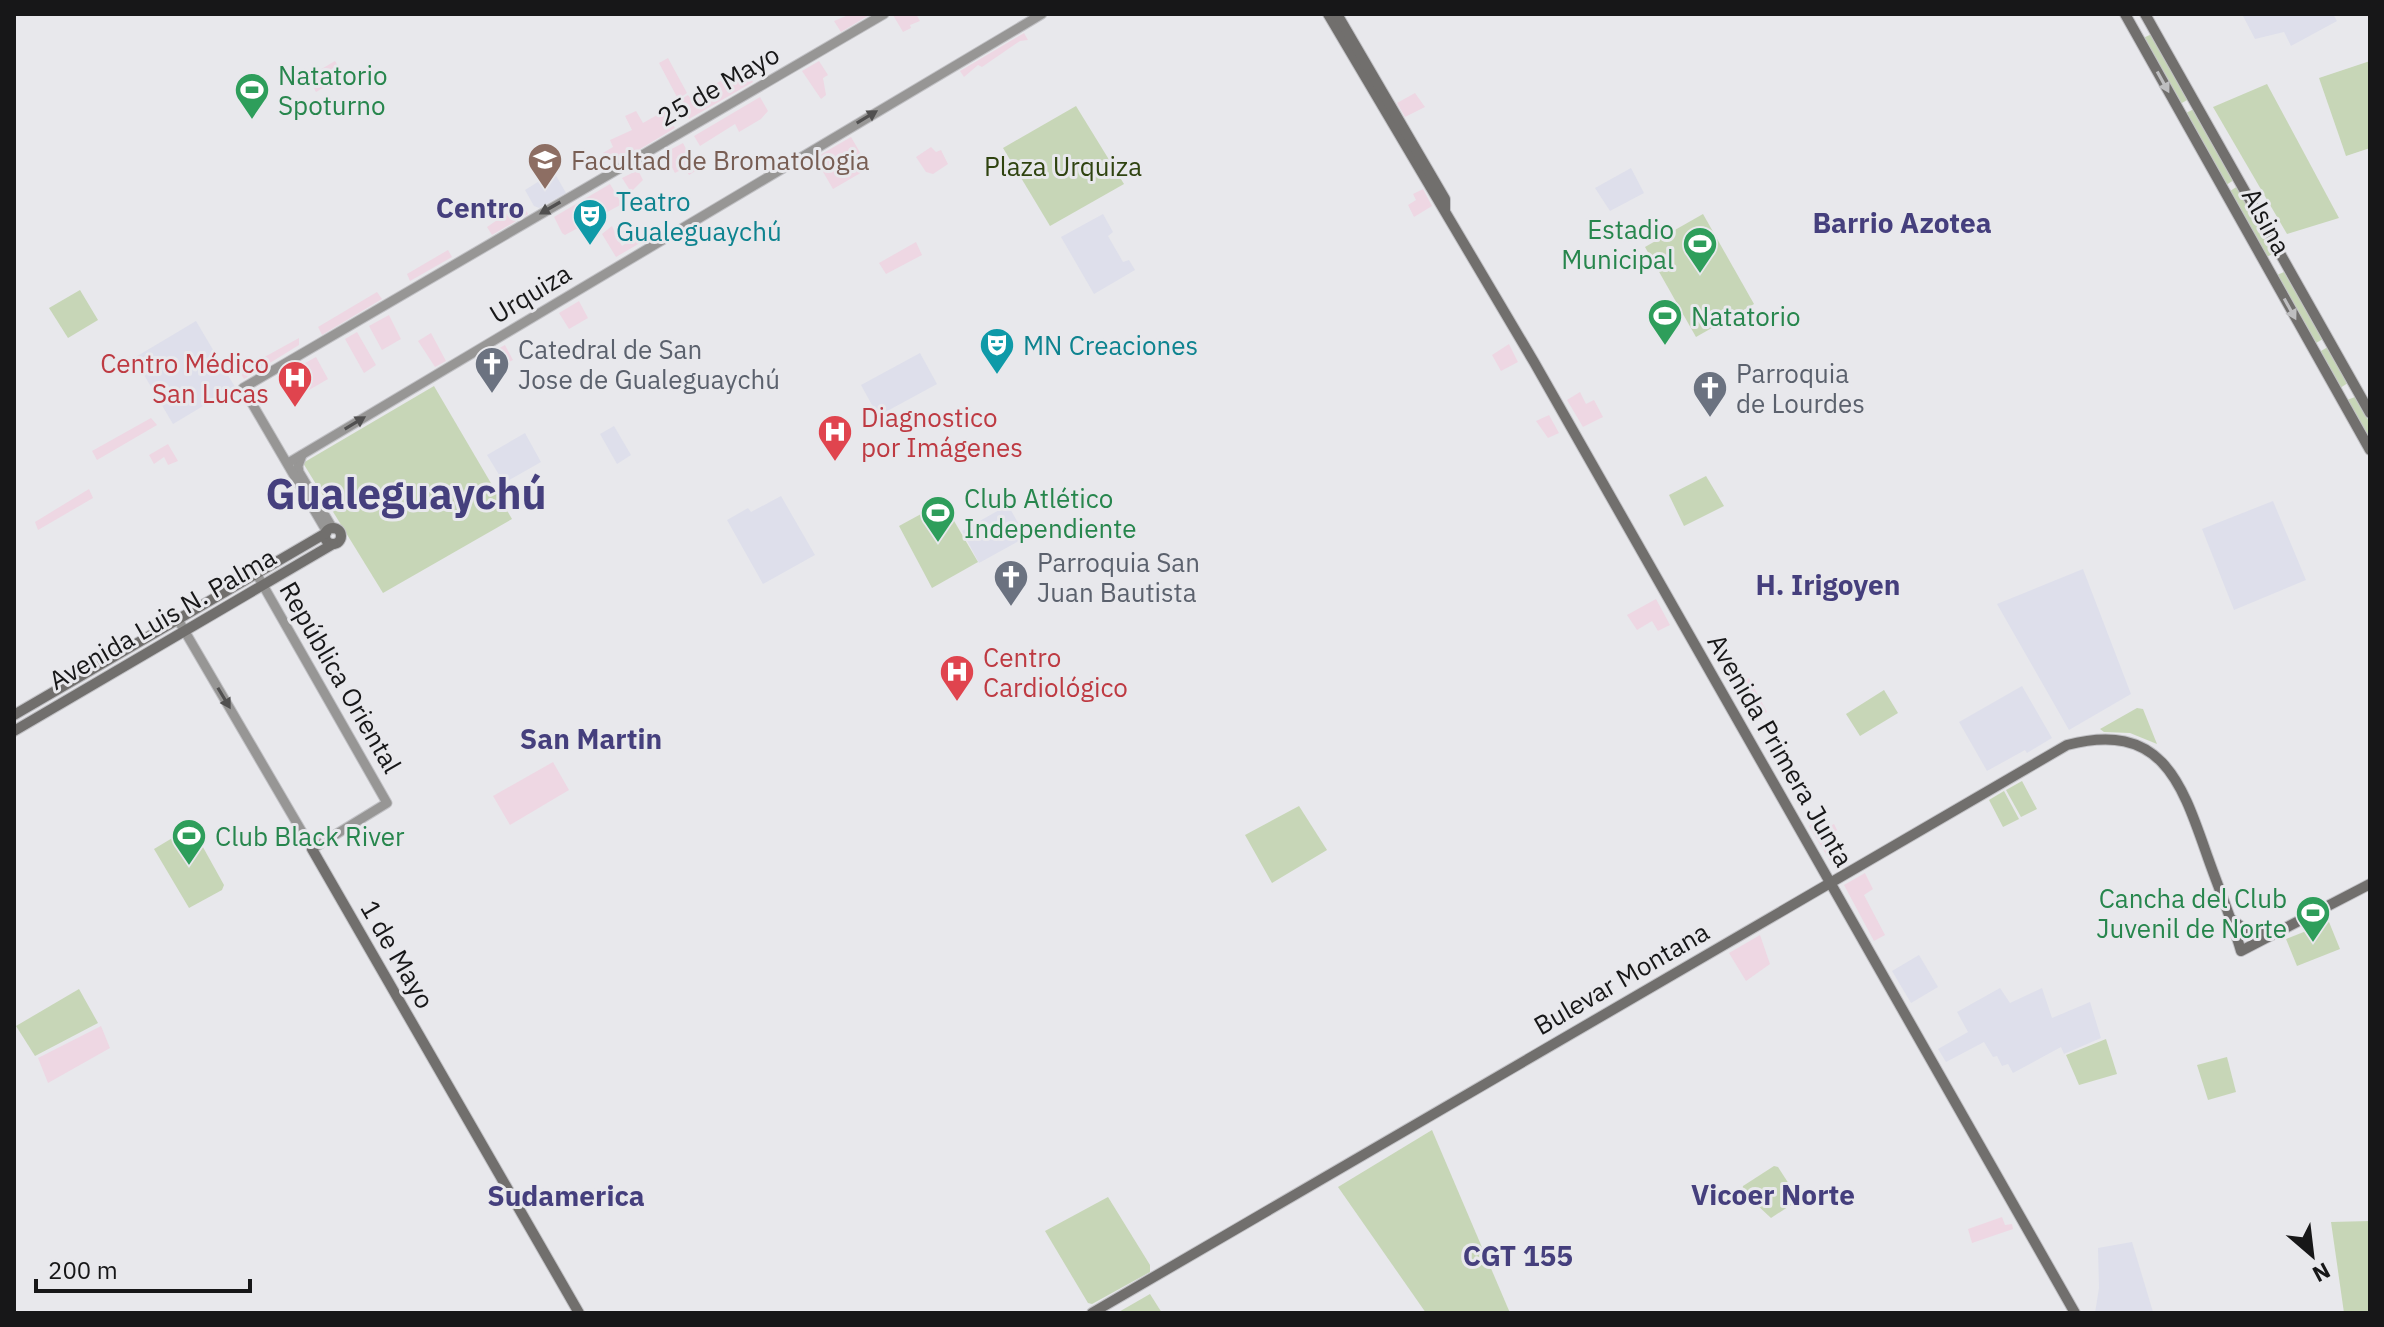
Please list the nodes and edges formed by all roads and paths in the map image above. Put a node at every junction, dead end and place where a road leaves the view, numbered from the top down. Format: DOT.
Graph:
graph roads {
  1 [pos="884,14"];
  2 [pos="1042,14"];
  3 [pos="1328,14"];
  4 [pos="1337,14"];
  5 [pos="2125,14"];
  6 [pos="2145,14"];
  7 [pos="1445,210"];
  8 [pos="2370,413"];
  9 [pos="2370,450"];
  10 [pos="303,454"];
  11 [pos="288,463"];
  12 [pos="328,531"];
  13 [pos="256,573"];
  14 [pos="263,586"];
  15 [pos="177,618"];
  16 [pos="184,631"];
  17 [pos="14,715"];
  18 [pos="14,731"];
  19 [pos="312,849"];
  20 [pos="1831,882"];
  21 [pos="2370,884"];
  22 [pos="2229,918"];
  23 [pos="2253,936"];
  24 [pos="579,1313"];
  25 [pos="1092,1313"];
  26 [pos="2075,1313"];
  1 -- 11 [label="street, 25 de Mayo, one-way"];
  10 -- 2 [label="street, Urquiza, one-way"];
  3 -- 7 [label="main road, Avenida Primera Junta"];
  4 -- 7 [label="main road, Avenida Primera Junta"];
  5 -- 9 [label="main road, Alsina, one-way"];
  6 -- 8 [label="main road, Alsina"];
  7 -- 20 [label="main road, Avenida Primera Junta"];
  10 -- 11 [label="street, Urquiza"];
  10 -- 12 [label="street"];
  11 -- 12 [label="street"];
  12 -- 13 [label="main road, Avenida Luis N. Palma"];
  12 -- 14 [label="main road, Avenida Luis N. Palma"];
  13 -- 14 [label="street, República Oriental"];
  13 -- 15 [label="main road, Avenida Luis N. Palma"];
  14 -- 16 [label="main road, Avenida Luis N. Palma"];
  14 -- 19 [label="street, República Oriental"];
  15 -- 16 [label="street, 1 de Mayo"];
  15 -- 17 [label="main road, Avenida Luis N. Palma"];
  16 -- 18 [label="main road, Avenida Luis N. Palma"];
  16 -- 19 [label="street, 1 de Mayo, one-way"];
  19 -- 24 [label="main road, 1 de Mayo"];
  20 -- 22 [label="main road, Bulevar Montana"];
  20 -- 25 [label="main road, Bulevar Montana"];
  20 -- 26 [label="main road, Avenida Primera Junta"];
  21 -- 23 [label="main road"];
  22 -- 23 [label="main road"];
  22 -- 23 [label="main road"];
}
